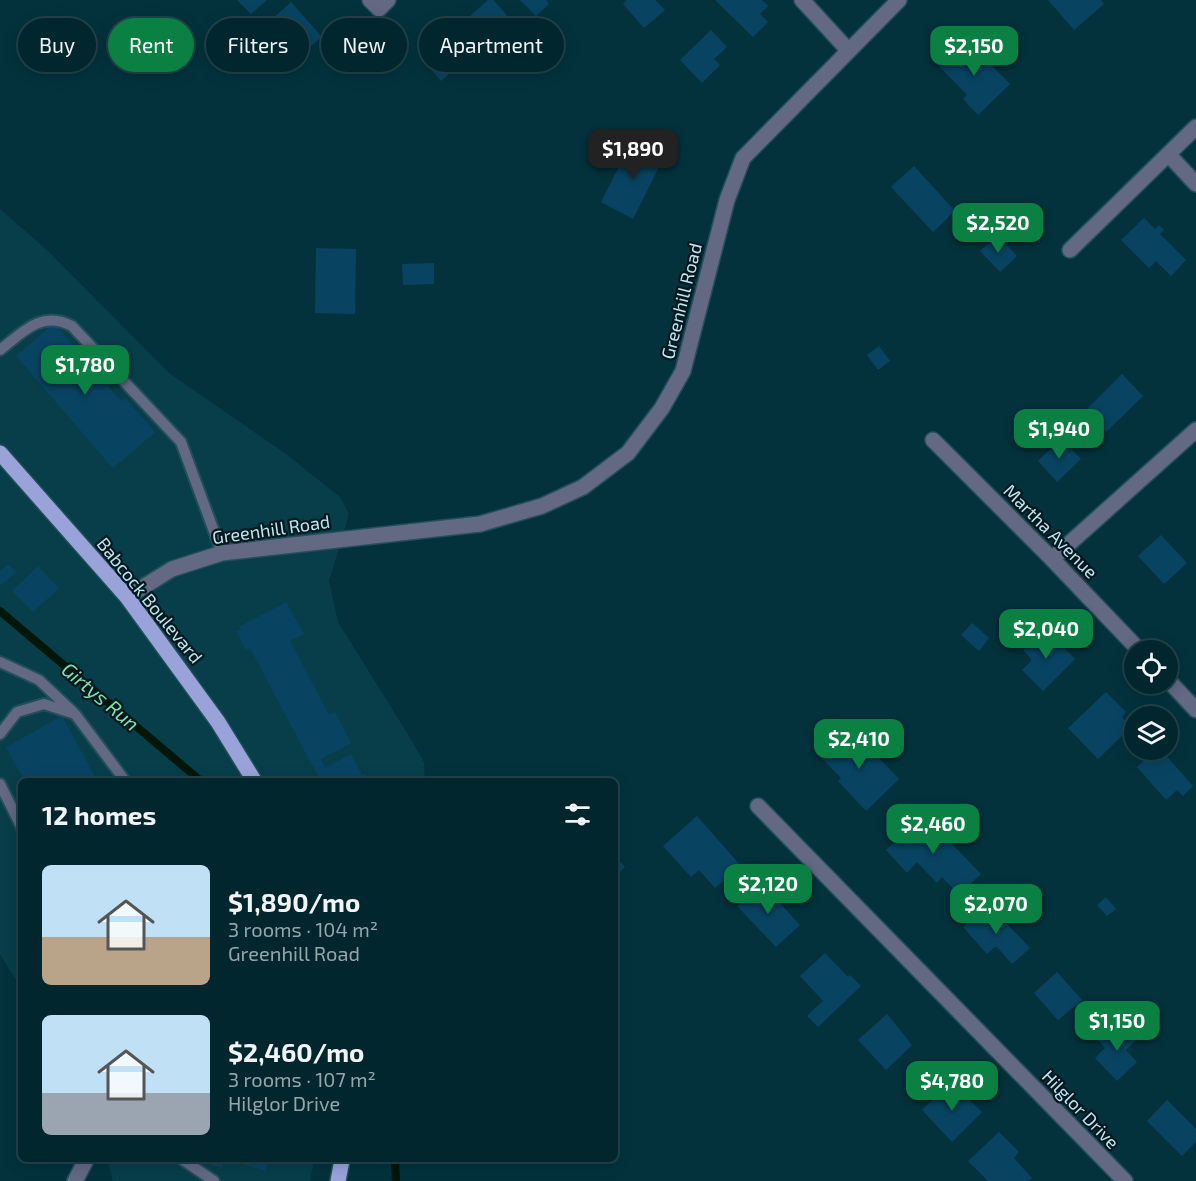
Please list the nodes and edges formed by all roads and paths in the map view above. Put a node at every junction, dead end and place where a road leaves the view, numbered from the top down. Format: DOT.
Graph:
graph roads {
  1 [pos="802,0"];
  2 [pos="899,0"];
  3 [pos="848,51"];
  4 [pos="1196,127"];
  5 [pos="1169,155"];
  6 [pos="1196,183"];
  7 [pos="1070,250"];
  8 [pos="0,350"];
  9 [pos="1196,430"];
  10 [pos="933,440"];
  11 [pos="0,453"];
  12 [pos="222,553"];
  13 [pos="1052,559"];
  14 [pos="128,597"];
  15 [pos="1129,640"];
  16 [pos="0,662"];
  17 [pos="1178,691"];
  18 [pos="1196,710"];
  19 [pos="75,714"];
  20 [pos="0,734"];
  21 [pos="123,778"];
  22 [pos="253,778"];
  23 [pos="0,784"];
  24 [pos="758,806"];
  25 [pos="18,820"];
  26 [pos="85,1162"];
  27 [pos="186,1162"];
  28 [pos="342,1162"];
  29 [pos="75,1181"];
  30 [pos="214,1181"];
  31 [pos="339,1181"];
  32 [pos="1125,1181"];
  1 -- 3 [label="street"];
  2 -- 3 [label="street, Greenhill Road"];
  3 -- 12 [label="street, Greenhill Road"];
  4 -- 5 [label="street"];
  5 -- 6 [label="street"];
  5 -- 7 [label="street"];
  8 -- 12 [label="lane"];
  9 -- 13 [label="street"];
  10 -- 13 [label="street, Martha Avenue"];
  11 -- 14 [label="main road, Babcock Boulevard"];
  12 -- 14 [label="street, Greenhill Road"];
  13 -- 15 [label="street, Martha Avenue"];
  14 -- 22 [label="main road, Babcock Boulevard"];
  16 -- 19 [label="lane"];
  17 -- 18 [label="street"];
  19 -- 20 [label="lane"];
  19 -- 21 [label="lane"];
  23 -- 25 [label="lane"];
  24 -- 32 [label="street, Hilglor Drive"];
  26 -- 29 [label="street"];
  27 -- 30 [label="lane"];
  28 -- 31 [label="main road"];
}
